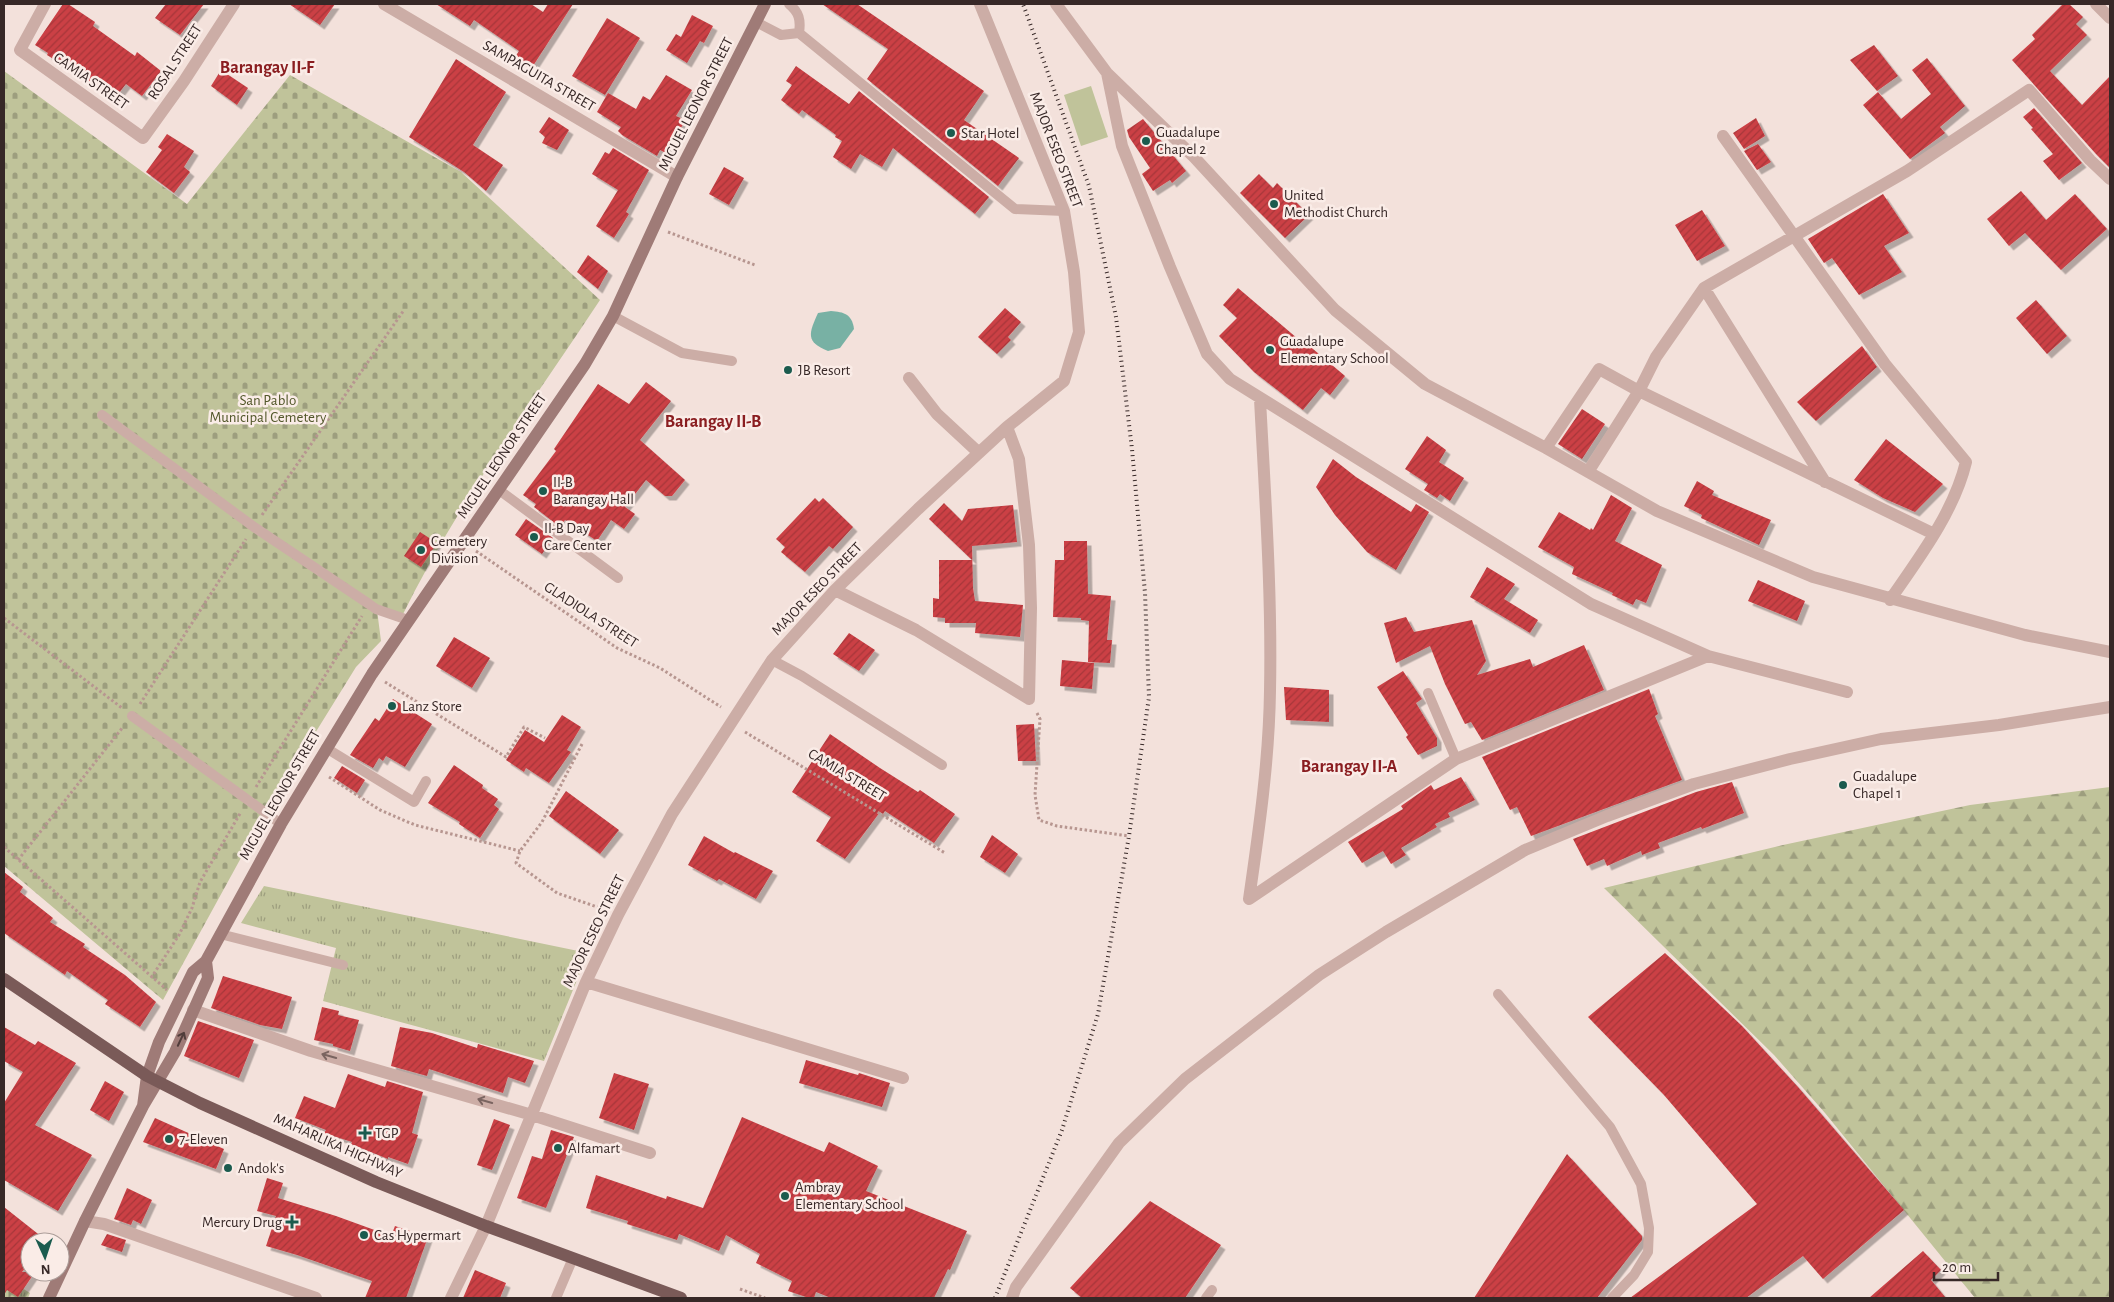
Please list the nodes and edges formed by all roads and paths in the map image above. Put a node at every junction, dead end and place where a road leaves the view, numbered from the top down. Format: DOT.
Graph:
graph roads {
  1 [pos="45,4"];
  2 [pos="234,4"];
  3 [pos="384,4"];
  4 [pos="765,4"];
  5 [pos="789,4"];
  6 [pos="980,4"];
  7 [pos="1056,4"];
  8 [pos="2096,4"];
  9 [pos="402,8"];
  10 [pos="2110,18"];
  11 [pos="756,22"];
  12 [pos="799,33"];
  13 [pos="1107,72"];
  14 [pos="1722,136"];
  15 [pos="143,138"];
  16 [pos="677,177"];
  17 [pos="2110,179"];
  18 [pos="1064,211"];
  19 [pos="653,226"];
  20 [pos="1793,236"];
  21 [pos="755,265"];
  22 [pos="1704,288"];
  23 [pos="404,310"];
  24 [pos="613,316"];
  25 [pos="732,361"];
  26 [pos="909,378"];
  27 [pos="1639,391"];
  28 [pos="1260,399"];
  29 [pos="102,415"];
  30 [pos="1007,427"];
  31 [pos="1546,448"];
  32 [pos="979,453"];
  33 [pos="1588,472"];
  34 [pos="1825,482"];
  35 [pos="499,490"];
  36 [pos="254,527"];
  37 [pos="1934,534"];
  38 [pos="463,542"];
  39 [pos="618,578"];
  40 [pos="835,590"];
  41 [pos="1890,600"];
  42 [pos="4,618"];
  43 [pos="408,620"];
  44 [pos="2110,652"];
  45 [pos="1708,656"];
  46 [pos="772,660"];
  47 [pos="372,674"];
  48 [pos="1847,692"];
  49 [pos="1428,694"];
  50 [pos="1029,699"];
  51 [pos="2110,707"];
  52 [pos="132,716"];
  53 [pos="734,720"];
  54 [pos="545,738"];
  55 [pos="582,744"];
  56 [pos="326,748"];
  57 [pos="1456,759"];
  58 [pos="942,765"];
  59 [pos="426,782"];
  60 [pos="281,824"];
  61 [pos="1129,836"];
  62 [pos="4,847"];
  63 [pos="944,853"];
  64 [pos="18,860"];
  65 [pos="618,914"];
  66 [pos="220,934"];
  67 [pos="206,961"];
  68 [pos="343,965"];
  69 [pos="4,979"];
  70 [pos="586,982"];
  71 [pos="1498,994"];
  72 [pos="180,999"];
  73 [pos="193,1010"];
  74 [pos="903,1078"];
  75 [pos="152,1079"];
  76 [pos="532,1115"];
  77 [pos="650,1152"];
  78 [pos="85,1220"];
  79 [pos="486,1226"];
  80 [pos="573,1258"];
  81 [pos="740,1289"];
  82 [pos="49,1298"];
  83 [pos="316,1298"];
  84 [pos="451,1298"];
  85 [pos="556,1298"];
  86 [pos="681,1298"];
  87 [pos="765,1298"];
  88 [pos="1012,1298"];
  89 [pos="1612,1298"];
  1 -- 15 [label="street, CAMIA STREET"];
  2 -- 15 [label="street, ROSAL STREET"];
  3 -- 9 [label="street, SAMPAGUITA STREET"];
  4 -- 11 [label="street, MIGUEL LEONOR STREET"];
  5 -- 12 [label="lane"];
  6 -- 18 [label="street, MAJOR ESEO STREET"];
  7 -- 13 [label="street"];
  8 -- 10 [label="street"];
  9 -- 16 [label="street, SAMPAGUITA STREET"];
  11 -- 12 [label="lane"];
  11 -- 16 [label="street, MIGUEL LEONOR STREET"];
  12 -- 18 [label="lane"];
  13 -- 28 [label="street"];
  13 -- 31 [label="street"];
  14 -- 20 [label="street"];
  16 -- 19 [label="street, MIGUEL LEONOR STREET"];
  17 -- 20 [label="street"];
  18 -- 30 [label="street, MAJOR ESEO STREET"];
  19 -- 21 [label="path"];
  19 -- 24 [label="street, MIGUEL LEONOR STREET"];
  20 -- 22 [label="street"];
  20 -- 37 [label="street"];
  22 -- 27 [label="street"];
  22 -- 34 [label="street"];
  23 -- 36 [label="path"];
  24 -- 25 [label="lane"];
  24 -- 35 [label="street, MIGUEL LEONOR STREET"];
  26 -- 32 [label="street"];
  27 -- 31 [label="street"];
  27 -- 33 [label="street"];
  27 -- 34 [label="street"];
  28 -- 45 [label="street"];
  28 -- 57 [label="street"];
  29 -- 36 [label="lane"];
  30 -- 32 [label="street, MAJOR ESEO STREET"];
  30 -- 50 [label="street"];
  31 -- 33 [label="street"];
  32 -- 40 [label="street, MAJOR ESEO STREET"];
  33 -- 41 [label="street"];
  34 -- 37 [label="street"];
  35 -- 38 [label="street, MIGUEL LEONOR STREET"];
  35 -- 39 [label="lane"];
  36 -- 43 [label="lane"];
  36 -- 52 [label="path"];
  37 -- 41 [label="street"];
  38 -- 43 [label="street, MIGUEL LEONOR STREET"];
  38 -- 53 [label="path, GLADIOLA STREET"];
  40 -- 46 [label="street, MAJOR ESEO STREET"];
  40 -- 50 [label="street"];
  41 -- 44 [label="street"];
  42 -- 52 [label="path"];
  43 -- 47 [label="street, MIGUEL LEONOR STREET"];
  45 -- 48 [label="street"];
  45 -- 57 [label="street"];
  46 -- 53 [label="street, MAJOR ESEO STREET"];
  46 -- 58 [label="lane"];
  47 -- 54 [label="path"];
  47 -- 56 [label="street, MIGUEL LEONOR STREET"];
  49 -- 57 [label="lane"];
  50 -- 61 [label="path"];
  51 -- 88 [label="street"];
  52 -- 60 [label="lane"];
  52 -- 64 [label="path"];
  53 -- 63 [label="path, CAMIA STREET"];
  53 -- 65 [label="street, MAJOR ESEO STREET"];
  55 -- 65 [label="path"];
  56 -- 59 [label="lane"];
  56 -- 60 [label="street, MIGUEL LEONOR STREET"];
  60 -- 66 [label="street, MIGUEL LEONOR STREET"];
  62 -- 64 [label="path"];
  64 -- 72 [label="path"];
  65 -- 70 [label="street, MAJOR ESEO STREET"];
  66 -- 67 [label="street, MIGUEL LEONOR STREET"];
  66 -- 68 [label="lane"];
  67 -- 72 [label="street, MIGUEL LEONOR STREET"];
  67 -- 73 [label="street, MIGUEL LEONOR STREET"];
  69 -- 75 [label="main road, MAHARLIKA HIGHWAY"];
  70 -- 74 [label="street"];
  70 -- 76 [label="street, MAJOR ESEO STREET"];
  71 -- 89 [label="lane"];
  72 -- 75 [label="street, MIGUEL LEONOR STREET"];
  75 -- 73 [label="street, MIGUEL LEONOR STREET, one-way"];
  76 -- 73 [label="street, one-way"];
  75 -- 78 [label="street, MIGUEL LEONOR STREET"];
  75 -- 79 [label="main road, MAHARLIKA HIGHWAY"];
  76 -- 77 [label="street"];
  76 -- 79 [label="street, MAJOR ESEO STREET"];
  78 -- 82 [label="street, MIGUEL LEONOR STREET"];
  78 -- 83 [label="street"];
  79 -- 80 [label="main road, MAHARLIKA HIGHWAY"];
  79 -- 84 [label="street, MAJOR ESEO STREET"];
  80 -- 85 [label="lane"];
  80 -- 86 [label="main road, MAHARLIKA HIGHWAY"];
  81 -- 87 [label="path"];
}
